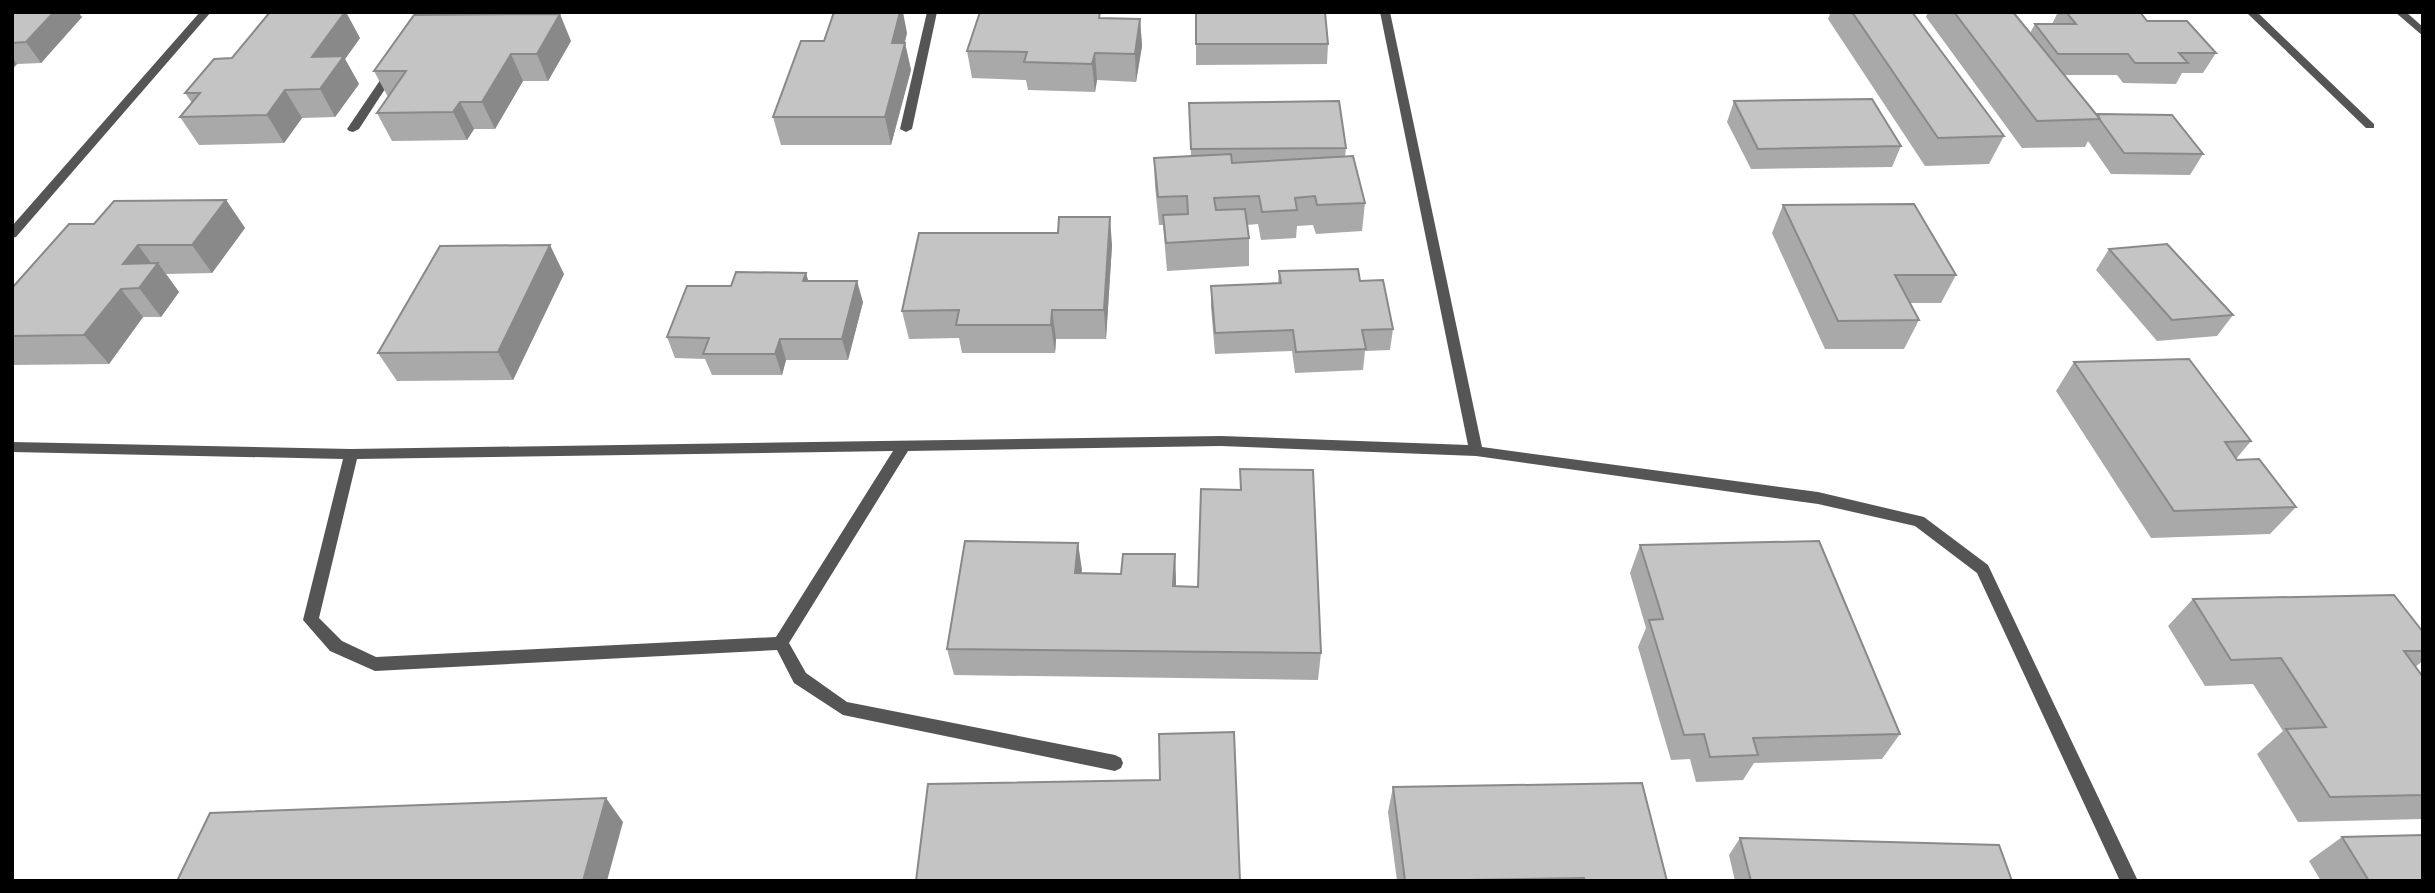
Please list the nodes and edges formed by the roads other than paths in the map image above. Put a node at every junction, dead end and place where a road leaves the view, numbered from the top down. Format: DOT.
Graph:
graph roads {
  1 [pos="206,12"];
  2 [pos="932,12"];
  3 [pos="1385,12"];
  4 [pos="2251,12"];
  5 [pos="2400,12"];
  6 [pos="2423,33"];
  7 [pos="399,59"];
  8 [pos="2370,126"];
  9 [pos="906,129"];
  10 [pos="353,130"];
  11 [pos="12,234"];
  12 [pos="905,444"];
  13 [pos="12,447"];
  14 [pos="1476,451"];
  15 [pos="351,454"];
  16 [pos="781,643"];
  17 [pos="1115,763"];
  18 [pos="2129,881"];
  1 -- 11 [label="street"];
  2 -- 9 [label="street"];
  3 -- 14 [label="street"];
  4 -- 8 [label="street"];
  5 -- 6 [label="street"];
  7 -- 10 [label="street"];
  12 -- 14 [label="street"];
  12 -- 15 [label="street"];
  12 -- 16 [label="street"];
  13 -- 15 [label="street"];
  14 -- 18 [label="street"];
  15 -- 16 [label="street"];
  16 -- 17 [label="street"];
}
